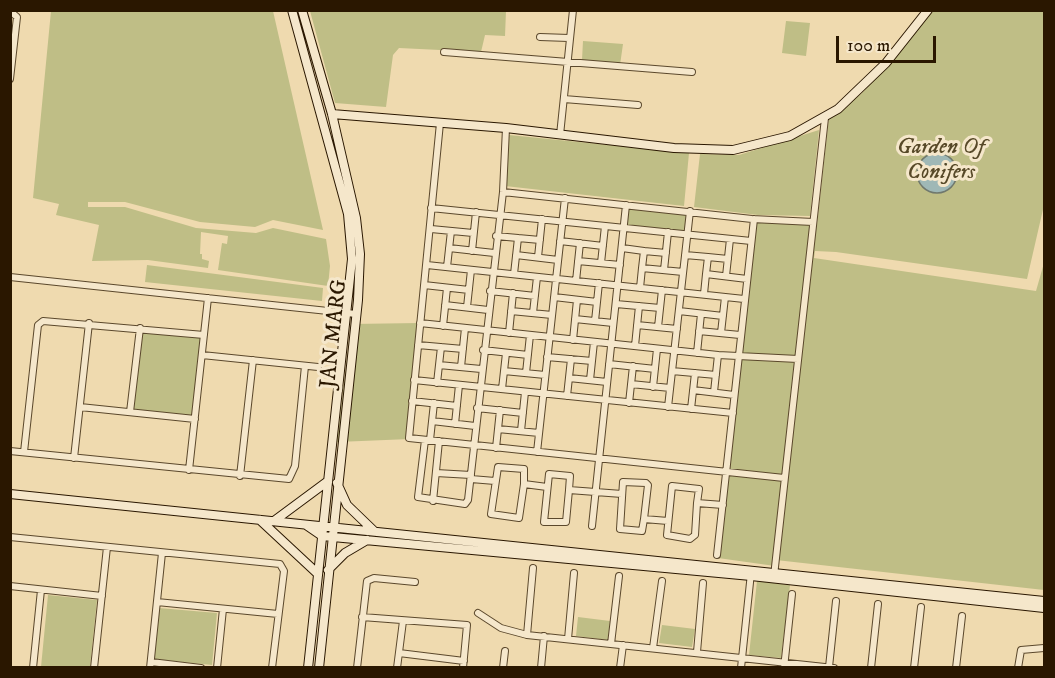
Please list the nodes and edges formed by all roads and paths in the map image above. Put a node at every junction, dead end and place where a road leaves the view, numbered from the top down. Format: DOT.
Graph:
graph roads {
  1 [pos="292,10"];
  2 [pos="302,10"];
  3 [pos="573,10"];
  4 [pos="928,10"];
  5 [pos="10,11"];
  6 [pos="540,37"];
  7 [pos="569,38"];
  8 [pos="444,52"];
  9 [pos="567,62"];
  10 [pos="692,72"];
  11 [pos="10,79"];
  12 [pos="564,99"];
  13 [pos="638,105"];
  14 [pos="332,114"];
  15 [pos="825,118"];
  16 [pos="440,123"];
  17 [pos="506,128"];
  18 [pos="560,135"];
  19 [pos="502,192"];
  20 [pos="565,198"];
  21 [pos="626,205"];
  22 [pos="431,208"];
  23 [pos="690,211"];
  24 [pos="476,212"];
  25 [pos="499,215"];
  26 [pos="542,219"];
  27 [pos="754,219"];
  28 [pos="562,221"];
  29 [pos="813,222"];
  30 [pos="605,226"];
  31 [pos="624,228"];
  32 [pos="430,229"];
  33 [pos="451,231"];
  34 [pos="669,232"];
  35 [pos="473,233"];
  36 [pos="687,234"];
  37 [pos="496,236"];
  38 [pos="518,238"];
  39 [pos="730,239"];
  40 [pos="540,240"];
  41 [pos="560,241"];
  42 [pos="751,241"];
  43 [pos="580,243"];
  44 [pos="603,246"];
  45 [pos="622,248"];
  46 [pos="449,249"];
  47 [pos="644,250"];
  48 [pos="472,251"];
  49 [pos="494,253"];
  50 [pos="666,253"];
  51 [pos="516,255"];
  52 [pos="685,255"];
  53 [pos="538,257"];
  54 [pos="708,257"];
  55 [pos="728,259"];
  56 [pos="558,260"];
  57 [pos="578,261"];
  58 [pos="601,263"];
  59 [pos="426,265"];
  60 [pos="620,265"];
  61 [pos="447,267"];
  62 [pos="642,268"];
  63 [pos="471,270"];
  64 [pos="664,270"];
  65 [pos="492,272"];
  66 [pos="683,272"];
  67 [pos="514,274"];
  68 [pos="706,274"];
  69 [pos="726,276"];
  70 [pos="10,277"];
  71 [pos="537,277"];
  72 [pos="556,279"];
  73 [pos="747,279"];
  74 [pos="355,280"];
  75 [pos="576,281"];
  76 [pos="599,283"];
  77 [pos="424,285"];
  78 [pos="618,285"];
  79 [pos="447,288"];
  80 [pos="640,288"];
  81 [pos="468,290"];
  82 [pos="662,290"];
  83 [pos="490,291"];
  84 [pos="681,292"];
  85 [pos="513,294"];
  86 [pos="704,294"];
  87 [pos="535,296"];
  88 [pos="554,297"];
  89 [pos="725,297"];
  90 [pos="208,298"];
  91 [pos="744,299"];
  92 [pos="578,300"];
  93 [pos="597,302"];
  94 [pos="615,304"];
  95 [pos="445,305"];
  96 [pos="639,306"];
  97 [pos="467,307"];
  98 [pos="660,308"];
  99 [pos="488,310"];
  100 [pos="511,311"];
  101 [pos="679,311"];
  102 [pos="352,313"];
  103 [pos="533,313"];
  104 [pos="701,314"];
  105 [pos="552,315"];
  106 [pos="723,316"];
  107 [pos="575,319"];
  108 [pos="595,321"];
  109 [pos="89,323"];
  110 [pos="420,323"];
  111 [pos="613,323"];
  112 [pos="637,324"];
  113 [pos="443,326"];
  114 [pos="658,327"];
  115 [pos="140,328"];
  116 [pos="465,328"];
  117 [pos="677,329"];
  118 [pos="486,330"];
  119 [pos="699,331"];
  120 [pos="509,333"];
  121 [pos="721,333"];
  122 [pos="204,335"];
  123 [pos="530,335"];
  124 [pos="740,335"];
  125 [pos="549,337"];
  126 [pos="573,340"];
  127 [pos="594,342"];
  128 [pos="611,344"];
  129 [pos="418,345"];
  130 [pos="635,346"];
  131 [pos="441,347"];
  132 [pos="463,349"];
  133 [pos="657,349"];
  134 [pos="483,350"];
  135 [pos="675,350"];
  136 [pos="506,353"];
  137 [pos="697,353"];
  138 [pos="202,355"];
  139 [pos="528,355"];
  140 [pos="718,355"];
  141 [pos="547,357"];
  142 [pos="738,357"];
  143 [pos="571,359"];
  144 [pos="798,359"];
  145 [pos="253,360"];
  146 [pos="592,361"];
  147 [pos="609,364"];
  148 [pos="440,365"];
  149 [pos="305,366"];
  150 [pos="633,366"];
  151 [pos="318,367"];
  152 [pos="461,367"];
  153 [pos="481,369"];
  154 [pos="655,369"];
  155 [pos="504,371"];
  156 [pos="672,371"];
  157 [pos="526,373"];
  158 [pos="695,373"];
  159 [pos="545,375"];
  160 [pos="716,375"];
  161 [pos="569,378"];
  162 [pos="414,380"];
  163 [pos="590,380"];
  164 [pos="437,382"];
  165 [pos="607,382"];
  166 [pos="631,384"];
  167 [pos="459,385"];
  168 [pos="479,387"];
  169 [pos="653,387"];
  170 [pos="670,388"];
  171 [pos="502,389"];
  172 [pos="693,390"];
  173 [pos="525,392"];
  174 [pos="714,392"];
  175 [pos="543,394"];
  176 [pos="734,395"];
  177 [pos="567,396"];
  178 [pos="605,400"];
  179 [pos="412,401"];
  180 [pos="629,403"];
  181 [pos="434,404"];
  182 [pos="457,406"];
  183 [pos="80,407"];
  184 [pos="668,407"];
  185 [pos="477,408"];
  186 [pos="691,409"];
  187 [pos="500,410"];
  188 [pos="130,412"];
  189 [pos="523,412"];
  190 [pos="733,413"];
  191 [pos="195,419"];
  192 [pos="432,422"];
  193 [pos="455,424"];
  194 [pos="475,426"];
  195 [pos="498,429"];
  196 [pos="521,431"];
  197 [pos="539,433"];
  198 [pos="427,440"];
  199 [pos="439,441"];
  200 [pos="473,445"];
  201 [pos="496,448"];
  202 [pos="10,451"];
  203 [pos="24,452"];
  204 [pos="537,452"];
  205 [pos="74,458"];
  206 [pos="600,458"];
  207 [pos="189,470"];
  208 [pos="727,470"];
  209 [pos="436,473"];
  210 [pos="240,476"];
  211 [pos="471,477"];
  212 [pos="784,478"];
  213 [pos="495,481"];
  214 [pos="333,482"];
  215 [pos="524,484"];
  216 [pos="547,487"];
  217 [pos="569,490"];
  218 [pos="596,492"];
  219 [pos="10,494"];
  220 [pos="622,494"];
  221 [pos="433,501"];
  222 [pos="697,503"];
  223 [pos="723,505"];
  224 [pos="644,519"];
  225 [pos="260,520"];
  226 [pos="274,521"];
  227 [pos="668,521"];
  228 [pos="306,525"];
  229 [pos="328,525"];
  230 [pos="592,526"];
  231 [pos="374,531"];
  232 [pos="327,536"];
  233 [pos="10,537"];
  234 [pos="368,540"];
  235 [pos="107,547"];
  236 [pos="162,553"];
  237 [pos="717,555"];
  238 [pos="533,568"];
  239 [pos="328,570"];
  240 [pos="574,573"];
  241 [pos="751,573"];
  242 [pos="318,574"];
  243 [pos="619,576"];
  244 [pos="774,576"];
  245 [pos="662,581"];
  246 [pos="415,582"];
  247 [pos="703,584"];
  248 [pos="10,586"];
  249 [pos="41,590"];
  250 [pos="792,594"];
  251 [pos="102,596"];
  252 [pos="836,601"];
  253 [pos="1044,601"];
  254 [pos="157,602"];
  255 [pos="878,604"];
  256 [pos="921,607"];
  257 [pos="1044,608"];
  258 [pos="224,609"];
  259 [pos="478,613"];
  260 [pos="278,614"];
  261 [pos="362,616"];
  262 [pos="962,616"];
  263 [pos="404,621"];
  264 [pos="527,634"];
  265 [pos="544,636"];
  266 [pos="568,639"];
  267 [pos="611,644"];
  268 [pos="623,645"];
  269 [pos="653,648"];
  270 [pos="1044,648"];
  271 [pos="505,651"];
  272 [pos="697,652"];
  273 [pos="399,653"];
  274 [pos="742,657"];
  275 [pos="464,664"];
  276 [pos="150,665"];
  277 [pos="784,665"];
  278 [pos="829,667"];
  279 [pos="33,668"];
  280 [pos="94,668"];
  281 [pos="201,668"];
  282 [pos="217,668"];
  283 [pos="272,668"];
  284 [pos="308,668"];
  285 [pos="319,668"];
  286 [pos="357,668"];
  287 [pos="397,668"];
  288 [pos="503,668"];
  289 [pos="541,668"];
  290 [pos="620,668"];
  291 [pos="741,668"];
  292 [pos="834,668"];
  293 [pos="871,668"];
  294 [pos="914,668"];
  295 [pos="956,668"];
  296 [pos="1018,668"];
  1 -- 74 [label="main road, JAN MARG"];
  2 -- 14 [label="main road, JAN MARG"];
  3 -- 7 [label="street"];
  4 -- 15 [label="main road"];
  5 -- 11 [label="street"];
  6 -- 7 [label="street"];
  7 -- 9 [label="street"];
  8 -- 9 [label="street"];
  9 -- 10 [label="street"];
  9 -- 12 [label="street"];
  12 -- 13 [label="street"];
  12 -- 18 [label="street"];
  14 -- 16 [label="main road"];
  14 -- 74 [label="main road, JAN MARG"];
  15 -- 18 [label="main road"];
  15 -- 29 [label="street"];
  16 -- 17 [label="main road"];
  16 -- 22 [label="street"];
  17 -- 18 [label="main road"];
  17 -- 19 [label="street"];
  19 -- 20 [label="street"];
  19 -- 25 [label="street"];
  20 -- 21 [label="street"];
  20 -- 28 [label="street"];
  21 -- 23 [label="street"];
  21 -- 31 [label="street"];
  22 -- 24 [label="street"];
  22 -- 32 [label="street"];
  23 -- 27 [label="street"];
  23 -- 36 [label="street"];
  24 -- 25 [label="street"];
  24 -- 35 [label="street"];
  25 -- 26 [label="street"];
  25 -- 37 [label="street"];
  26 -- 28 [label="street"];
  26 -- 40 [label="street"];
  27 -- 29 [label="street"];
  27 -- 42 [label="street"];
  28 -- 30 [label="street"];
  28 -- 41 [label="street"];
  29 -- 144 [label="street"];
  30 -- 31 [label="street"];
  30 -- 44 [label="street"];
  31 -- 34 [label="street"];
  31 -- 45 [label="street"];
  32 -- 33 [label="street"];
  32 -- 59 [label="street"];
  33 -- 35 [label="street"];
  33 -- 46 [label="street"];
  34 -- 36 [label="street"];
  34 -- 50 [label="street"];
  35 -- 48 [label="street"];
  36 -- 39 [label="street"];
  36 -- 52 [label="street"];
  37 -- 38 [label="street"];
  37 -- 49 [label="street"];
  38 -- 40 [label="street"];
  38 -- 51 [label="street"];
  39 -- 42 [label="street"];
  39 -- 55 [label="street"];
  40 -- 53 [label="street"];
  41 -- 43 [label="street"];
  41 -- 56 [label="street"];
  42 -- 73 [label="street"];
  43 -- 44 [label="street"];
  43 -- 57 [label="street"];
  44 -- 58 [label="street"];
  45 -- 47 [label="street"];
  45 -- 60 [label="street"];
  46 -- 48 [label="street"];
  46 -- 61 [label="street"];
  47 -- 50 [label="street"];
  47 -- 62 [label="street"];
  48 -- 49 [label="street"];
  49 -- 65 [label="street"];
  50 -- 64 [label="street"];
  51 -- 53 [label="street"];
  51 -- 67 [label="street"];
  52 -- 54 [label="street"];
  52 -- 66 [label="street"];
  53 -- 56 [label="street"];
  54 -- 55 [label="street"];
  54 -- 68 [label="street"];
  55 -- 69 [label="street"];
  56 -- 72 [label="street"];
  57 -- 58 [label="street"];
  57 -- 75 [label="street"];
  58 -- 60 [label="street"];
  59 -- 61 [label="street"];
  59 -- 77 [label="street"];
  60 -- 78 [label="street"];
  61 -- 63 [label="street"];
  62 -- 64 [label="street"];
  62 -- 80 [label="street"];
  63 -- 65 [label="street"];
  63 -- 81 [label="street"];
  64 -- 66 [label="street"];
  65 -- 67 [label="street"];
  65 -- 83 [label="street"];
  66 -- 84 [label="street"];
  67 -- 71 [label="street"];
  68 -- 69 [label="street"];
  68 -- 86 [label="street"];
  69 -- 73 [label="street"];
  70 -- 90 [label="street"];
  71 -- 72 [label="street"];
  71 -- 87 [label="street"];
  72 -- 75 [label="street"];
  72 -- 88 [label="street"];
  73 -- 91 [label="street"];
  74 -- 102 [label="main road, JAN MARG"];
  74 -- 102 [label="main road, JAN MARG"];
  75 -- 76 [label="street"];
  76 -- 78 [label="street"];
  76 -- 93 [label="street"];
  77 -- 79 [label="street"];
  77 -- 110 [label="street"];
  78 -- 80 [label="street"];
  78 -- 94 [label="street"];
  79 -- 81 [label="street"];
  79 -- 95 [label="street"];
  80 -- 82 [label="street"];
  81 -- 97 [label="street"];
  82 -- 84 [label="street"];
  82 -- 98 [label="street"];
  83 -- 85 [label="street"];
  83 -- 99 [label="street"];
  84 -- 86 [label="street"];
  84 -- 101 [label="street"];
  85 -- 87 [label="street"];
  85 -- 100 [label="street"];
  86 -- 89 [label="street"];
  87 -- 103 [label="street"];
  88 -- 92 [label="street"];
  88 -- 105 [label="street"];
  89 -- 91 [label="street"];
  89 -- 106 [label="street"];
  90 -- 102 [label="street"];
  90 -- 122 [label="street"];
  91 -- 124 [label="street"];
  92 -- 93 [label="street"];
  92 -- 107 [label="street"];
  93 -- 108 [label="street"];
  94 -- 96 [label="street"];
  94 -- 111 [label="street"];
  95 -- 97 [label="street"];
  95 -- 113 [label="street"];
  96 -- 98 [label="street"];
  96 -- 112 [label="street"];
  97 -- 99 [label="street"];
  98 -- 114 [label="street"];
  99 -- 118 [label="street"];
  100 -- 103 [label="street"];
  100 -- 120 [label="street"];
  101 -- 104 [label="street"];
  101 -- 117 [label="street"];
  102 -- 214 [label="main road, JAN MARG"];
  103 -- 105 [label="street"];
  104 -- 106 [label="street"];
  104 -- 119 [label="street"];
  105 -- 125 [label="street"];
  106 -- 121 [label="street"];
  107 -- 108 [label="street"];
  107 -- 126 [label="street"];
  108 -- 111 [label="street"];
  109 -- 115 [label="street"];
  109 -- 183 [label="street"];
  109 -- 203 [label="street"];
  110 -- 113 [label="street"];
  110 -- 129 [label="street"];
  111 -- 128 [label="street"];
  112 -- 114 [label="street"];
  112 -- 130 [label="street"];
  113 -- 116 [label="street"];
  114 -- 117 [label="street"];
  115 -- 122 [label="street"];
  115 -- 188 [label="street"];
  116 -- 118 [label="street"];
  116 -- 132 [label="street"];
  117 -- 135 [label="street"];
  118 -- 120 [label="street"];
  118 -- 134 [label="street"];
  119 -- 121 [label="street"];
  119 -- 137 [label="street"];
  120 -- 123 [label="street"];
  121 -- 124 [label="street"];
  122 -- 138 [label="street"];
  123 -- 125 [label="street"];
  123 -- 139 [label="street"];
  124 -- 142 [label="street"];
  125 -- 126 [label="street"];
  125 -- 141 [label="street"];
  126 -- 127 [label="street"];
  127 -- 128 [label="street"];
  127 -- 146 [label="street"];
  128 -- 130 [label="street"];
  128 -- 147 [label="street"];
  129 -- 131 [label="street"];
  129 -- 162 [label="street"];
  130 -- 133 [label="street"];
  131 -- 132 [label="street"];
  131 -- 148 [label="street"];
  132 -- 152 [label="street"];
  133 -- 135 [label="street"];
  133 -- 154 [label="street"];
  134 -- 136 [label="street"];
  134 -- 153 [label="street"];
  135 -- 137 [label="street"];
  135 -- 156 [label="street"];
  136 -- 139 [label="street"];
  136 -- 155 [label="street"];
  137 -- 140 [label="street"];
  138 -- 145 [label="street"];
  138 -- 191 [label="street"];
  139 -- 157 [label="street"];
  140 -- 142 [label="street"];
  140 -- 160 [label="street"];
  141 -- 143 [label="street"];
  141 -- 159 [label="street"];
  142 -- 144 [label="street"];
  142 -- 176 [label="street"];
  143 -- 146 [label="street"];
  143 -- 161 [label="street"];
  144 -- 212 [label="street"];
  145 -- 149 [label="street"];
  145 -- 210 [label="street"];
  146 -- 163 [label="street"];
  147 -- 150 [label="street"];
  147 -- 165 [label="street"];
  148 -- 152 [label="street"];
  148 -- 164 [label="street"];
  149 -- 151 [label="street"];
  149 -- 210 [label="street"];
  150 -- 154 [label="street"];
  150 -- 166 [label="street"];
  152 -- 153 [label="street"];
  153 -- 168 [label="street"];
  154 -- 169 [label="street"];
  155 -- 157 [label="street"];
  155 -- 171 [label="street"];
  156 -- 158 [label="street"];
  156 -- 170 [label="street"];
  157 -- 159 [label="street"];
  158 -- 160 [label="street"];
  158 -- 172 [label="street"];
  159 -- 175 [label="street"];
  160 -- 174 [label="street"];
  161 -- 163 [label="street"];
  161 -- 177 [label="street"];
  162 -- 164 [label="street"];
  162 -- 179 [label="street"];
  163 -- 165 [label="street"];
  164 -- 167 [label="street"];
  165 -- 178 [label="street"];
  166 -- 169 [label="street"];
  166 -- 180 [label="street"];
  167 -- 168 [label="street"];
  167 -- 182 [label="street"];
  168 -- 171 [label="street"];
  168 -- 185 [label="street"];
  169 -- 170 [label="street"];
  170 -- 184 [label="street"];
  171 -- 173 [label="street"];
  172 -- 174 [label="street"];
  172 -- 186 [label="street"];
  173 -- 175 [label="street"];
  173 -- 189 [label="street"];
  174 -- 176 [label="street"];
  175 -- 177 [label="street"];
  175 -- 197 [label="street"];
  176 -- 190 [label="street"];
  177 -- 178 [label="street"];
  178 -- 180 [label="street"];
  178 -- 206 [label="street"];
  179 -- 181 [label="street"];
  179 -- 198 [label="street"];
  180 -- 184 [label="street"];
  181 -- 182 [label="street"];
  181 -- 192 [label="street"];
  182 -- 193 [label="street"];
  183 -- 188 [label="street"];
  183 -- 205 [label="street"];
  184 -- 186 [label="street"];
  185 -- 187 [label="street"];
  185 -- 194 [label="street"];
  186 -- 190 [label="street"];
  187 -- 189 [label="street"];
  187 -- 195 [label="street"];
  188 -- 191 [label="street"];
  189 -- 196 [label="street"];
  190 -- 208 [label="street"];
  191 -- 207 [label="street"];
  192 -- 193 [label="street"];
  192 -- 198 [label="street"];
  193 -- 194 [label="street"];
  194 -- 200 [label="street"];
  195 -- 196 [label="street"];
  195 -- 201 [label="street"];
  196 -- 197 [label="street"];
  197 -- 204 [label="street"];
  198 -- 199 [label="street"];
  198 -- 221 [label="street"];
  199 -- 200 [label="street"];
  199 -- 209 [label="street"];
  200 -- 201 [label="street"];
  200 -- 211 [label="street"];
  201 -- 204 [label="street"];
  202 -- 203 [label="street"];
  203 -- 205 [label="street"];
  204 -- 206 [label="street"];
  205 -- 207 [label="street"];
  206 -- 208 [label="street"];
  206 -- 218 [label="street"];
  207 -- 210 [label="street"];
  208 -- 212 [label="street"];
  208 -- 223 [label="street"];
  209 -- 211 [label="street"];
  209 -- 221 [label="street"];
  211 -- 213 [label="street"];
  211 -- 221 [label="street"];
  212 -- 244 [label="street"];
  213 -- 215 [label="street"];
  213 -- 215 [label="street"];
  214 -- 226 [label="main road"];
  214 -- 229 [label="main road, JAN MARG"];
  214 -- 231 [label="main road"];
  215 -- 216 [label="street"];
  216 -- 217 [label="street"];
  216 -- 217 [label="street"];
  217 -- 218 [label="street"];
  218 -- 220 [label="street"];
  218 -- 230 [label="street"];
  219 -- 225 [label="main road"];
  220 -- 224 [label="street"];
  220 -- 224 [label="street"];
  222 -- 223 [label="street"];
  222 -- 227 [label="street"];
  222 -- 227 [label="street"];
  223 -- 237 [label="street"];
  224 -- 227 [label="street"];
  225 -- 226 [label="main road"];
  225 -- 242 [label="main road"];
  226 -- 228 [label="main road"];
  228 -- 229 [label="main road"];
  228 -- 232 [label="main road"];
  229 -- 231 [label="main road"];
  229 -- 232 [label="main road, JAN MARG"];
  231 -- 241 [label="main road"];
  232 -- 234 [label="main road"];
  232 -- 239 [label="main road"];
  232 -- 242 [label="main road"];
  233 -- 235 [label="street"];
  234 -- 239 [label="main road"];
  234 -- 241 [label="main road"];
  235 -- 236 [label="street"];
  235 -- 251 [label="street"];
  236 -- 254 [label="street"];
  236 -- 260 [label="street"];
  238 -- 264 [label="street"];
  239 -- 285 [label="main road"];
  240 -- 266 [label="street"];
  241 -- 244 [label="main road"];
  241 -- 274 [label="street"];
  242 -- 284 [label="main road"];
  243 -- 267 [label="street"];
  244 -- 253 [label="main road"];
  244 -- 257 [label="main road"];
  245 -- 269 [label="street"];
  246 -- 261 [label="street"];
  247 -- 272 [label="street"];
  248 -- 249 [label="street"];
  249 -- 251 [label="street"];
  249 -- 279 [label="street"];
  250 -- 277 [label="street"];
  251 -- 280 [label="street"];
  252 -- 278 [label="street"];
  254 -- 258 [label="street"];
  254 -- 276 [label="street"];
  255 -- 293 [label="street"];
  256 -- 294 [label="street"];
  258 -- 260 [label="street"];
  258 -- 282 [label="street"];
  259 -- 264 [label="street"];
  260 -- 283 [label="street"];
  261 -- 263 [label="street"];
  261 -- 286 [label="street"];
  262 -- 295 [label="street"];
  263 -- 273 [label="street"];
  263 -- 275 [label="street"];
  264 -- 265 [label="street"];
  265 -- 266 [label="street"];
  265 -- 289 [label="street"];
  266 -- 267 [label="street"];
  267 -- 268 [label="street"];
  268 -- 269 [label="street"];
  268 -- 290 [label="street"];
  269 -- 272 [label="street"];
  270 -- 296 [label="street"];
  271 -- 288 [label="street"];
  272 -- 274 [label="street"];
  273 -- 275 [label="street"];
  273 -- 287 [label="street"];
  274 -- 277 [label="street"];
  274 -- 291 [label="street"];
  276 -- 281 [label="street"];
  277 -- 278 [label="street"];
  278 -- 292 [label="street"];
}
